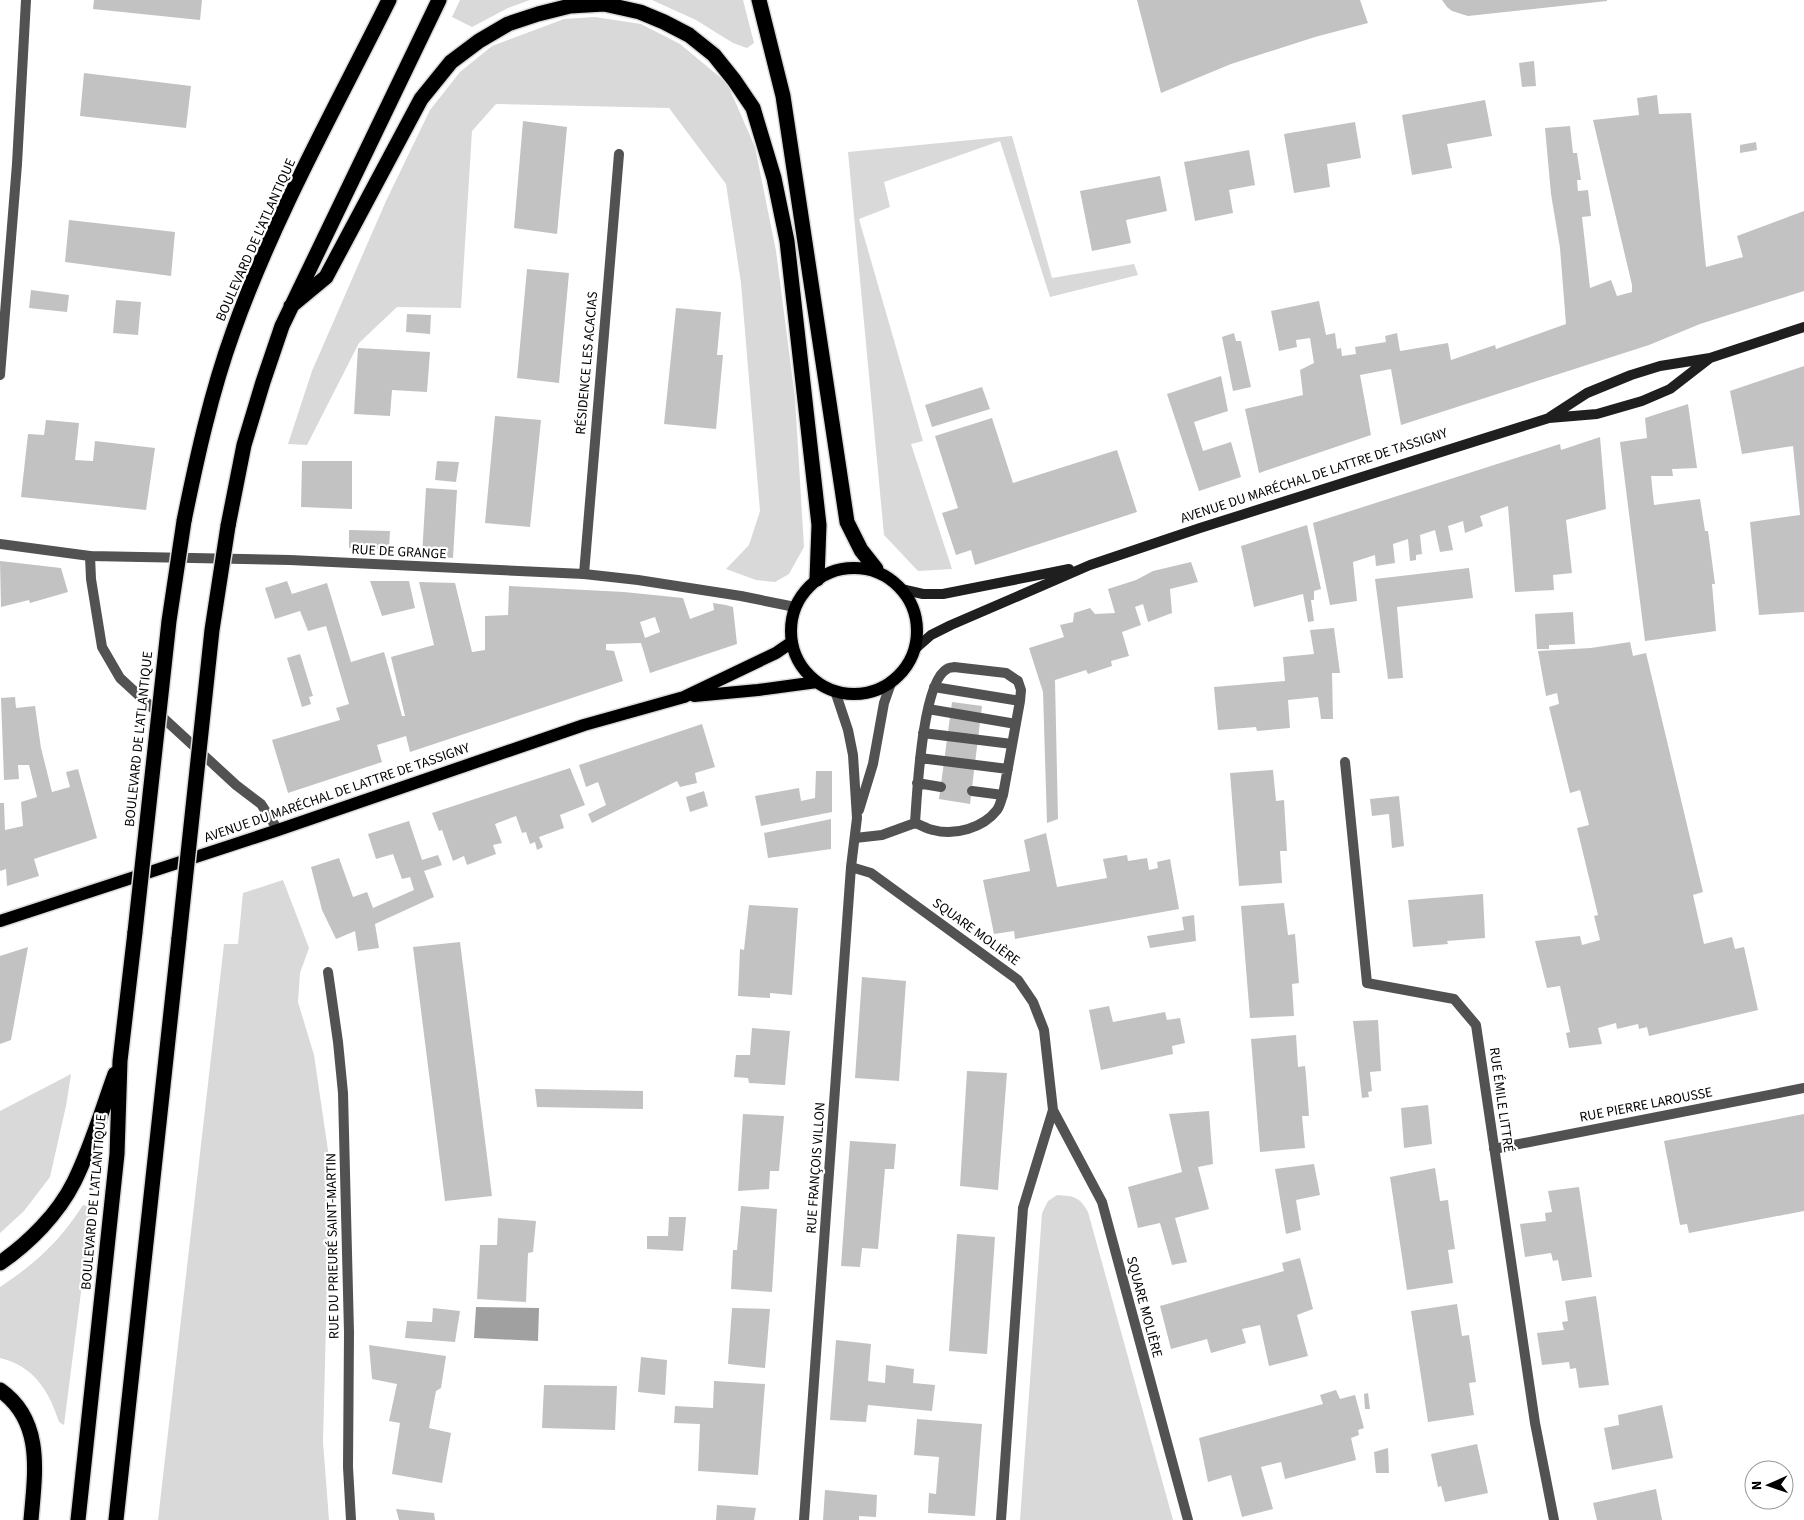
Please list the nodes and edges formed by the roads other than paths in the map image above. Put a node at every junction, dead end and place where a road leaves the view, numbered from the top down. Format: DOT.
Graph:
graph roads {
  1 [pos="26,0"];
  2 [pos="389,0"];
  3 [pos="439,0"];
  4 [pos="759,0"];
  5 [pos="619,154"];
  6 [pos="291,306"];
  7 [pos="1804,327"];
  8 [pos="1710,358"];
  9 [pos="0,374"];
  10 [pos="1549,418"];
  11 [pos="0,544"];
  12 [pos="90,556"];
  13 [pos="1090,565"];
  14 [pos="876,569"];
  15 [pos="584,574"];
  16 [pos="817,579"];
  17 [pos="902,588"];
  18 [pos="795,608"];
  19 [pos="792,642"];
  20 [pos="915,649"];
  21 [pos="817,682"];
  22 [pos="891,683"];
  23 [pos="934,687"];
  24 [pos="835,691"];
  25 [pos="684,697"];
  26 [pos="1020,701"];
  27 [pos="928,709"];
  28 [pos="1016,724"];
  29 [pos="923,733"];
  30 [pos="1012,744"];
  31 [pos="920,758"];
  32 [pos="1345,762"];
  33 [pos="1008,770"];
  34 [pos="917,783"];
  35 [pos="941,787"];
  36 [pos="972,791"];
  37 [pos="1003,795"];
  38 [pos="857,818"];
  39 [pos="915,823"];
  40 [pos="278,830"];
  41 [pos="855,838"];
  42 [pos="852,867"];
  43 [pos="0,921"];
  44 [pos="328,972"];
  45 [pos="120,1061"];
  46 [pos="1804,1088"];
  47 [pos="1053,1110"];
  48 [pos="1494,1149"];
  49 [pos="0,1263"];
  50 [pos="0,1390"];
  51 [pos="31,1520"];
  52 [pos="78,1520"];
  53 [pos="116,1520"];
  54 [pos="351,1520"];
  55 [pos="804,1520"];
  56 [pos="1001,1520"];
  57 [pos="1188,1520"];
  58 [pos="1554,1520"];
  1 -- 9 [label="street"];
  2 -- 45 [label="highway, BOULEVARD DE L'ATLANTIQUE, bridge"];
  3 -- 6 [label="highway"];
  4 -- 14 [label="highway"];
  5 -- 15 [label="street, RÉSIDENCE LES ACACIAS"];
  6 -- 16 [label="highway"];
  6 -- 53 [label="highway, bridge"];
  7 -- 8 [label="main road, AVENUE DU MARÉCHAL DE LATTRE DE TASSIGNY"];
  8 -- 10 [label="main road, AVENUE DU MARÉCHAL DE LATTRE DE TASSIGNY"];
  8 -- 10 [label="main road, AVENUE DU MARÉCHAL DE LATTRE DE TASSIGNY"];
  10 -- 13 [label="main road, AVENUE DU MARÉCHAL DE LATTRE DE TASSIGNY"];
  11 -- 12 [label="street, RUE DE GRANGE"];
  12 -- 15 [label="street, RUE DE GRANGE"];
  12 -- 40 [label="street"];
  13 -- 17 [label="main road, AVENUE DU MARÉCHAL DE LATTRE DE TASSIGNY"];
  13 -- 20 [label="main road, AVENUE DU MARÉCHAL DE LATTRE DE TASSIGNY"];
  14 -- 16 [label="main road"];
  14 -- 17 [label="main road"];
  15 -- 18 [label="street, RUE DE GRANGE"];
  16 -- 18 [label="main road"];
  17 -- 20 [label="main road"];
  18 -- 19 [label="main road"];
  19 -- 21 [label="main road"];
  19 -- 25 [label="main road, AVENUE DU MARÉCHAL DE LATTRE DE TASSIGNY"];
  20 -- 22 [label="main road"];
  21 -- 24 [label="main road"];
  21 -- 25 [label="main road, AVENUE DU MARÉCHAL DE LATTRE DE TASSIGNY"];
  22 -- 24 [label="main road"];
  22 -- 38 [label="street, RUE FRANÇOIS VILLON"];
  23 -- 26 [label="street"];
  23 -- 26 [label="street"];
  23 -- 27 [label="street"];
  24 -- 38 [label="street, RUE FRANÇOIS VILLON"];
  25 -- 40 [label="main road, AVENUE DU MARÉCHAL DE LATTRE DE TASSIGNY"];
  26 -- 28 [label="street"];
  27 -- 28 [label="street"];
  27 -- 29 [label="street"];
  28 -- 30 [label="street"];
  29 -- 30 [label="street"];
  29 -- 31 [label="street"];
  30 -- 33 [label="street"];
  31 -- 33 [label="street"];
  31 -- 34 [label="street"];
  32 -- 48 [label="street, RUE ÉMILE LITTRÉ"];
  33 -- 37 [label="street"];
  34 -- 35 [label="street"];
  34 -- 39 [label="street"];
  36 -- 37 [label="street"];
  37 -- 39 [label="street"];
  38 -- 41 [label="street, RUE FRANÇOIS VILLON"];
  39 -- 41 [label="street"];
  40 -- 43 [label="main road, AVENUE DU MARÉCHAL DE LATTRE DE TASSIGNY"];
  41 -- 42 [label="street, RUE FRANÇOIS VILLON"];
  42 -- 47 [label="street, SQUARE MOLIÈRE"];
  42 -- 55 [label="street, RUE FRANÇOIS VILLON"];
  44 -- 54 [label="street, RUE DU PRIEURÉ SAINT-MARTIN"];
  45 -- 49 [label="highway"];
  45 -- 52 [label="highway, BOULEVARD DE L'ATLANTIQUE"];
  46 -- 48 [label="street, RUE PIERRE LAROUSSE"];
  47 -- 56 [label="street, SQUARE MOLIÈRE"];
  47 -- 57 [label="street, SQUARE MOLIÈRE"];
  48 -- 58 [label="street, RUE ÉMILE LITTRÉ"];
  50 -- 51 [label="highway"];
}
